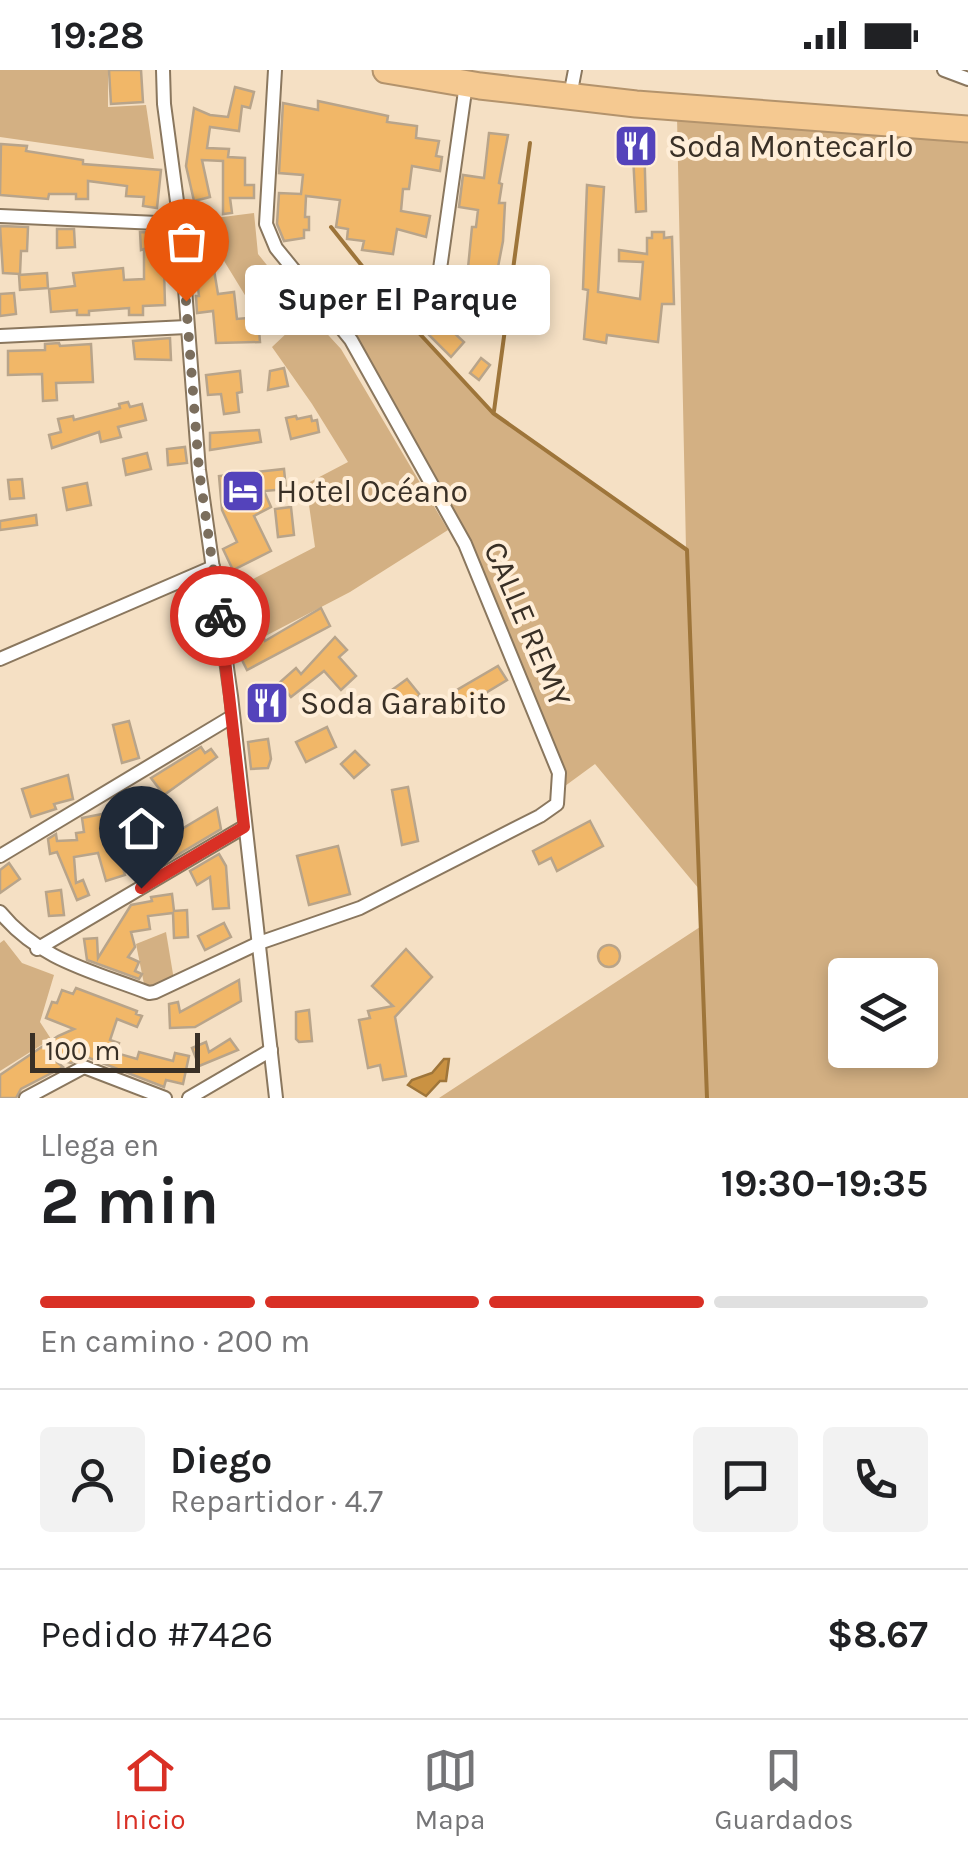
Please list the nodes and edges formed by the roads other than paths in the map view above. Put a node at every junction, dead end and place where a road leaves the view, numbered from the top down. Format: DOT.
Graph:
graph roads {
  1 [pos="162,70"];
  2 [pos="275,70"];
  3 [pos="386,70"];
  4 [pos="575,70"];
  5 [pos="944,70"];
  6 [pos="968,79"];
  7 [pos="476,80"];
  8 [pos="570,96"];
  9 [pos="968,129"];
  10 [pos="0,216"];
  11 [pos="180,224"];
  12 [pos="477,314"];
  13 [pos="187,327"];
  14 [pos="0,336"];
  15 [pos="213,567"];
  16 [pos="0,659"];
  17 [pos="233,716"];
  18 [pos="244,827"];
  19 [pos="0,856"];
  20 [pos="0,912"];
  21 [pos="259,943"];
  22 [pos="37,948"];
  23 [pos="271,1050"];
  24 [pos="26,1098"];
  25 [pos="165,1098"];
  26 [pos="189,1098"];
  27 [pos="276,1098"];
  1 -- 11 [label="street"];
  2 -- 21 [label="street, CALLE REMY"];
  3 -- 7 [label="highway"];
  4 -- 8 [label="street"];
  5 -- 6 [label="street"];
  7 -- 8 [label="highway"];
  7 -- 12 [label="street"];
  8 -- 9 [label="highway"];
  10 -- 11 [label="street"];
  11 -- 13 [label="street"];
  13 -- 14 [label="street"];
  13 -- 15 [label="street"];
  15 -- 16 [label="street"];
  15 -- 17 [label="street"];
  17 -- 18 [label="street"];
  17 -- 19 [label="street"];
  18 -- 21 [label="street"];
  18 -- 22 [label="street"];
  20 -- 22 [label="street"];
  21 -- 22 [label="street"];
  21 -- 23 [label="street"];
  23 -- 26 [label="street"];
  23 -- 27 [label="street"];
  24 -- 25 [label="street"];
}
